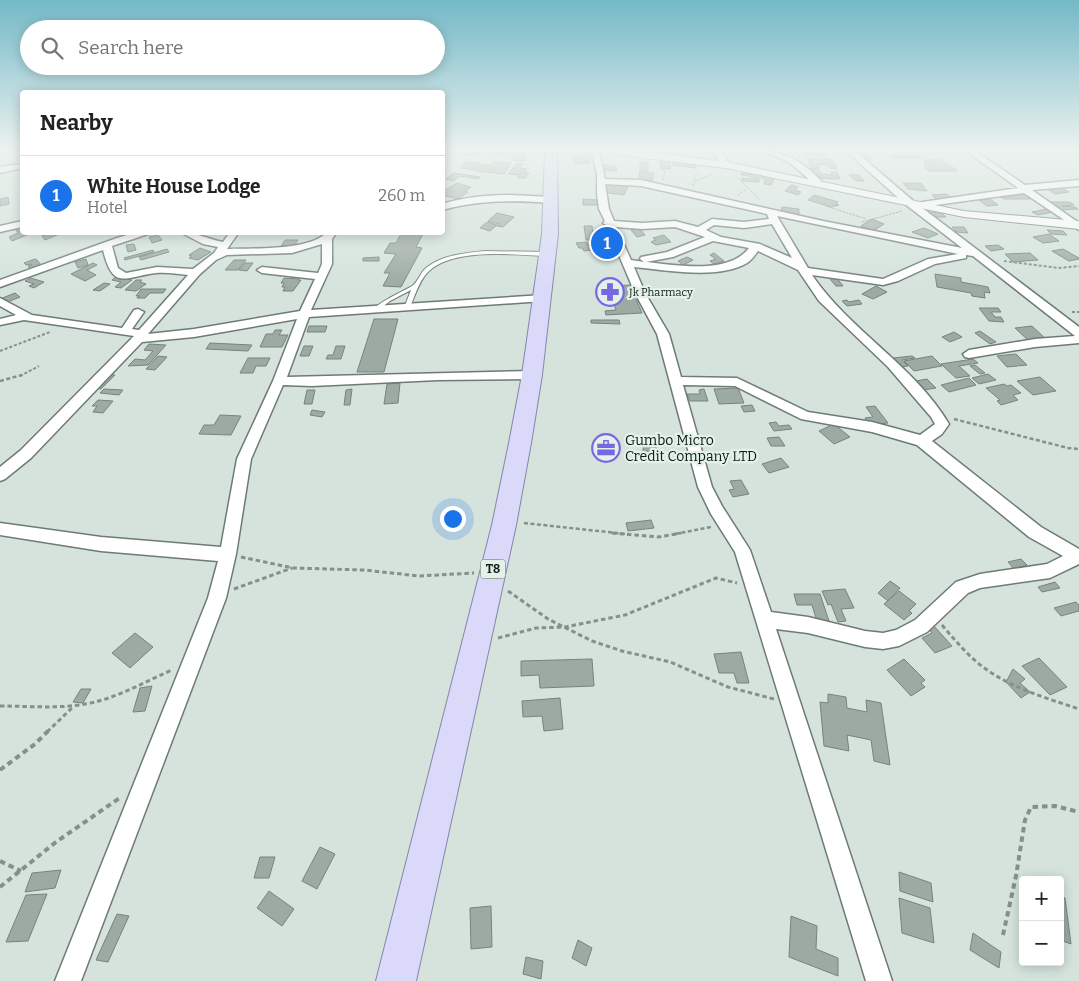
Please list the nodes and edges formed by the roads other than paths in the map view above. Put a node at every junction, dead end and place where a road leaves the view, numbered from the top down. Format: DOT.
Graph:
graph roads {
  1 [pos="552,197"];
  2 [pos="602,197"];
  3 [pos="699,197"];
  4 [pos="882,197"];
  5 [pos="906,197"];
  6 [pos="971,197"];
  7 [pos="1037,197"];
  8 [pos="552,200"];
  9 [pos="915,204"];
  10 [pos="445,205"];
  11 [pos="769,214"];
  12 [pos="608,223"];
  13 [pos="20,224"];
  14 [pos="1078,226"];
  15 [pos="0,229"];
  16 [pos="699,231"];
  17 [pos="140,235"];
  18 [pos="191,235"];
  19 [pos="233,235"];
  20 [pos="330,235"];
  21 [pos="332,235"];
  22 [pos="713,237"];
  23 [pos="106,245"];
  24 [pos="756,246"];
  25 [pos="222,249"];
  26 [pos="292,250"];
  27 [pos="326,251"];
  28 [pos="548,254"];
  29 [pos="977,255"];
  30 [pos="631,263"];
  31 [pos="803,269"];
  32 [pos="262,270"];
  33 [pos="196,272"];
  34 [pos="321,276"];
  35 [pos="0,284"];
  36 [pos="416,286"];
  37 [pos="543,298"];
  38 [pos="0,302"];
  39 [pos="407,308"];
  40 [pos="13,310"];
  41 [pos="375,310"];
  42 [pos="138,312"];
  43 [pos="304,314"];
  44 [pos="26,316"];
  45 [pos="0,318"];
  46 [pos="0,322"];
  47 [pos="125,331"];
  48 [pos="1079,333"];
  49 [pos="140,336"];
  50 [pos="1079,339"];
  51 [pos="969,354"];
  52 [pos="532,375"];
  53 [pos="279,381"];
  54 [pos="677,381"];
  55 [pos="922,440"];
  56 [pos="2,476"];
  57 [pos="0,529"];
  58 [pos="228,554"];
  59 [pos="1078,557"];
  60 [pos="765,619"];
  61 [pos="68,981"];
  62 [pos="396,981"];
  63 [pos="879,981"];
  1 -- 8 [label="main road, T8"];
  2 -- 12 [label="street"];
  3 -- 11 [label="street"];
  4 -- 9 [label="street"];
  5 -- 9 [label="street"];
  6 -- 9 [label="street"];
  7 -- 14 [label="street"];
  8 -- 10 [label="street"];
  8 -- 28 [label="main road, T8"];
  9 -- 14 [label="street"];
  9 -- 29 [label="street"];
  11 -- 16 [label="street"];
  11 -- 29 [label="street"];
  11 -- 31 [label="street"];
  12 -- 16 [label="street"];
  12 -- 30 [label="street"];
  13 -- 15 [label="street"];
  16 -- 22 [label="street"];
  17 -- 23 [label="street"];
  18 -- 25 [label="street"];
  19 -- 25 [label="street"];
  20 -- 26 [label="street"];
  21 -- 27 [label="street"];
  22 -- 24 [label="street"];
  22 -- 30 [label="street"];
  23 -- 33 [label="street"];
  23 -- 35 [label="street"];
  24 -- 30 [label="street"];
  24 -- 31 [label="street"];
  25 -- 26 [label="street"];
  25 -- 33 [label="street"];
  26 -- 27 [label="street"];
  27 -- 34 [label="street"];
  28 -- 36 [label="lane"];
  28 -- 37 [label="main road, T8"];
  29 -- 31 [label="street"];
  29 -- 48 [label="street"];
  30 -- 54 [label="street"];
  31 -- 55 [label="street"];
  32 -- 34 [label="street"];
  33 -- 49 [label="street"];
  34 -- 43 [label="street"];
  36 -- 39 [label="lane"];
  36 -- 41 [label="lane"];
  37 -- 39 [label="street"];
  37 -- 52 [label="main road, T8"];
  38 -- 40 [label="street"];
  39 -- 41 [label="street"];
  40 -- 44 [label="street"];
  40 -- 45 [label="street"];
  41 -- 43 [label="street"];
  42 -- 47 [label="street"];
  43 -- 49 [label="street"];
  43 -- 53 [label="street"];
  44 -- 46 [label="street"];
  44 -- 47 [label="street"];
  47 -- 49 [label="street"];
  49 -- 56 [label="street"];
  50 -- 51 [label="street"];
  52 -- 53 [label="street"];
  52 -- 62 [label="main road, T8"];
  53 -- 58 [label="street"];
  54 -- 55 [label="street"];
  54 -- 60 [label="street"];
  55 -- 59 [label="street"];
  57 -- 58 [label="street"];
  58 -- 61 [label="street"];
  59 -- 60 [label="street"];
  60 -- 63 [label="street"];
}
